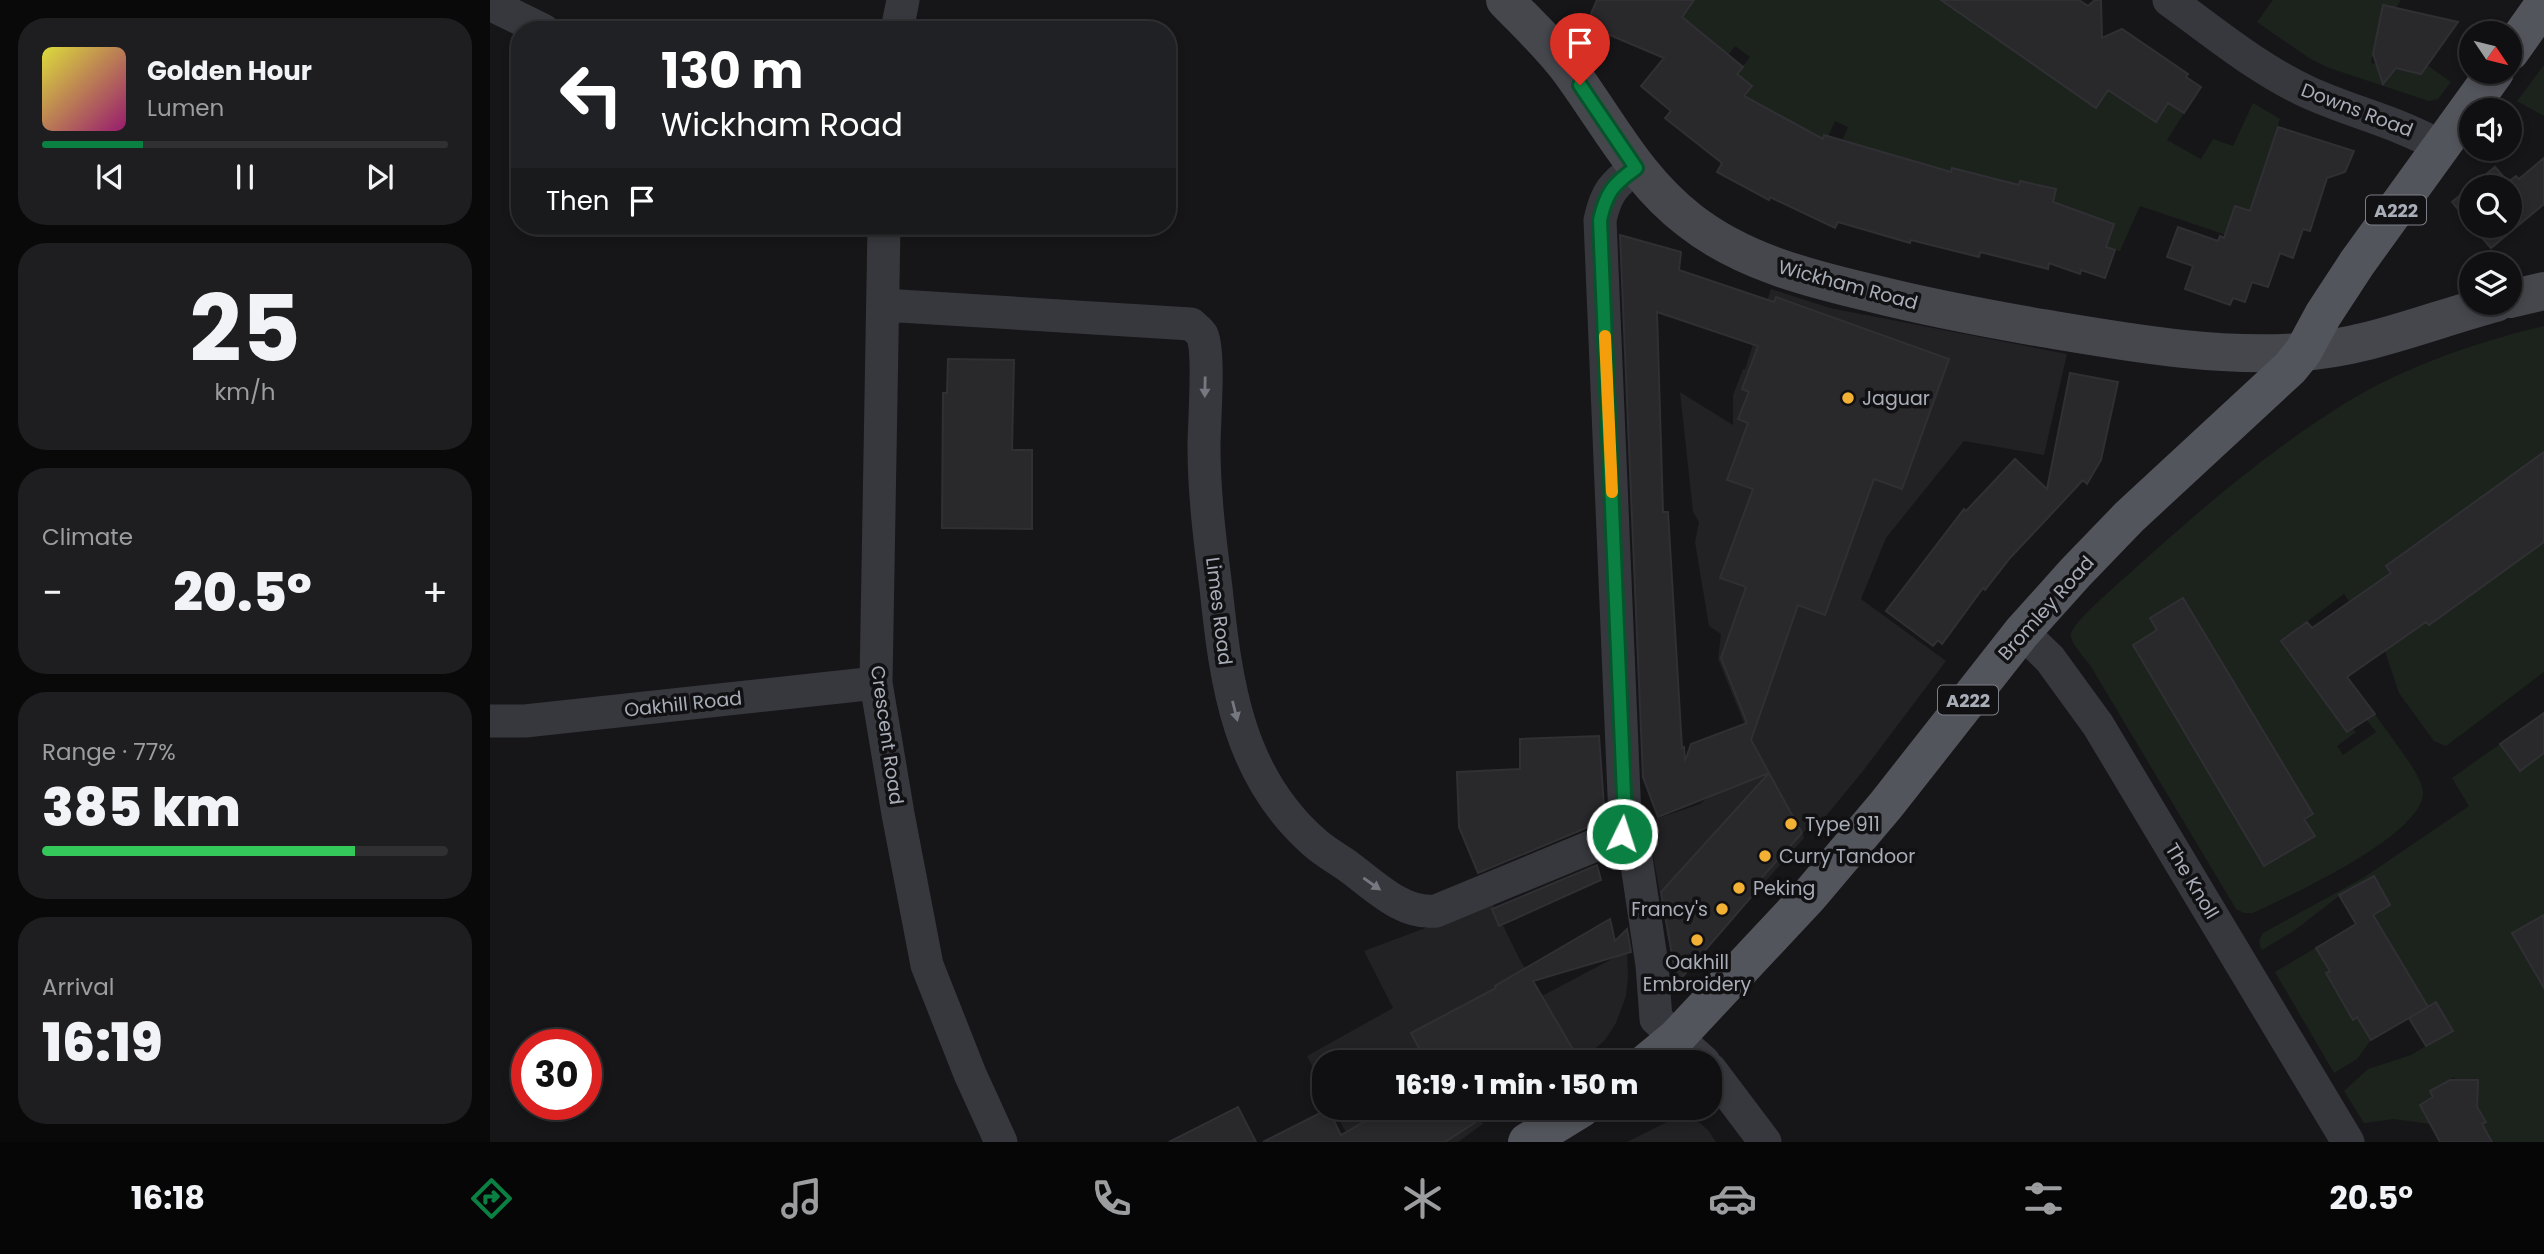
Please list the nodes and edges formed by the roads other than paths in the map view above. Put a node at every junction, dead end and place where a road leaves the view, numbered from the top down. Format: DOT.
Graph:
graph roads {
  1 [pos="903,0"];
  2 [pos="1505,0"];
  3 [pos="2169,0"];
  4 [pos="490,4"];
  5 [pos="2544,4"];
  6 [pos="524,21"];
  7 [pos="899,21"];
  8 [pos="2522,35"];
  9 [pos="2486,84"];
  10 [pos="2441,147"];
  11 [pos="1636,168"];
  12 [pos="884,235"];
  13 [pos="2544,291"];
  14 [pos="2522,296"];
  15 [pos="883,305"];
  16 [pos="2459,314"];
  17 [pos="2303,352"];
  18 [pos="2021,632"];
  19 [pos="876,683"];
  20 [pos="490,721"];
  21 [pos="1622,834"];
  22 [pos="1676,1038"];
  23 [pos="1662,1050"];
  24 [pos="1690,1050"];
  25 [pos="1722,1084"];
  26 [pos="1563,1120"];
  27 [pos="1001,1142"];
  28 [pos="1527,1142"];
  29 [pos="1765,1142"];
  30 [pos="2348,1142"];
  1 -- 7 [label="street"];
  2 -- 11 [label="main road, Wickham Road"];
  3 -- 10 [label="street, Downs Road"];
  4 -- 6 [label="street"];
  5 -- 8 [label="main road"];
  9 -- 10 [label="main road, A222"];
  10 -- 17 [label="main road, A222"];
  11 -- 17 [label="main road, Wickham Road"];
  11 -- 21 [label="street"];
  12 -- 15 [label="street, Crescent Road"];
  13 -- 14 [label="main road"];
  15 -- 19 [label="street, Crescent Road"];
  15 -- 21 [label="street, Limes Road, one-way"];
  16 -- 17 [label="main road"];
  17 -- 18 [label="main road, Bromley Road / A222"];
  18 -- 22 [label="main road, Bromley Road / A222"];
  18 -- 30 [label="street, The Knoll"];
  19 -- 20 [label="street, Oakhill Road"];
  19 -- 27 [label="street, Crescent Road"];
  21 -- 22 [label="street"];
  22 -- 23 [label="main road, Bromley Road / A222"];
  22 -- 24 [label="street"];
  25 -- 29 [label="street"];
  26 -- 28 [label="main road"];
}
